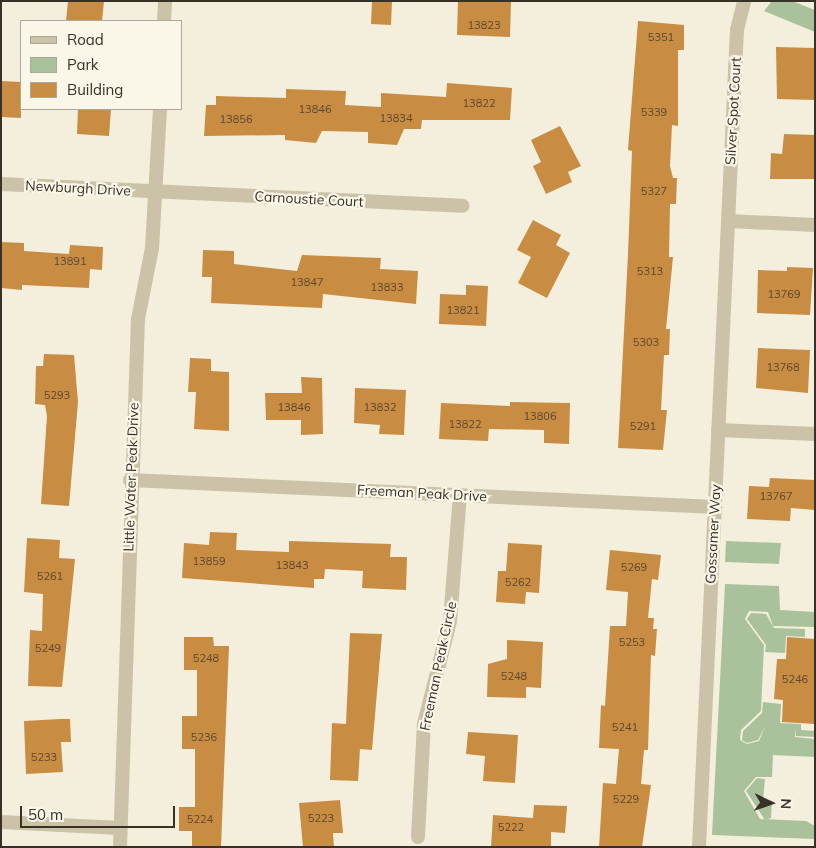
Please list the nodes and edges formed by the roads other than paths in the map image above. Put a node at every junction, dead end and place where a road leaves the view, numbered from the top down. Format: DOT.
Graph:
graph roads {
  1 [pos="165,1"];
  2 [pos="744,1"];
  3 [pos="164,20"];
  4 [pos="160,110"];
  5 [pos="1,184"];
  6 [pos="155,191"];
  7 [pos="462,206"];
  8 [pos="728,221"];
  9 [pos="815,225"];
  10 [pos="718,430"];
  11 [pos="815,434"];
  12 [pos="130,480"];
  13 [pos="460,495"];
  14 [pos="715,507"];
  15 [pos="1,822"];
  16 [pos="120,828"];
  17 [pos="418,837"];
  18 [pos="120,847"];
  19 [pos="699,847"];
  1 -- 3 [label="street"];
  2 -- 8 [label="street, Silver Spot Court"];
  4 -- 6 [label="street, Little Water Peak Drive"];
  5 -- 6 [label="street, Newburgh Drive"];
  6 -- 7 [label="street, Carnoustie Court"];
  6 -- 12 [label="street, Little Water Peak Drive"];
  8 -- 9 [label="street"];
  8 -- 10 [label="street, Gossamer Way"];
  10 -- 11 [label="street"];
  10 -- 14 [label="street, Gossamer Way"];
  12 -- 13 [label="street, Freeman Peak Drive"];
  12 -- 16 [label="street, Little Water Peak Drive"];
  13 -- 14 [label="street, Freeman Peak Drive"];
  13 -- 17 [label="street, Freeman Peak Circle"];
  14 -- 19 [label="street, Gossamer Way"];
  15 -- 16 [label="street"];
  16 -- 18 [label="street, Little Water Peak Drive"];
}
